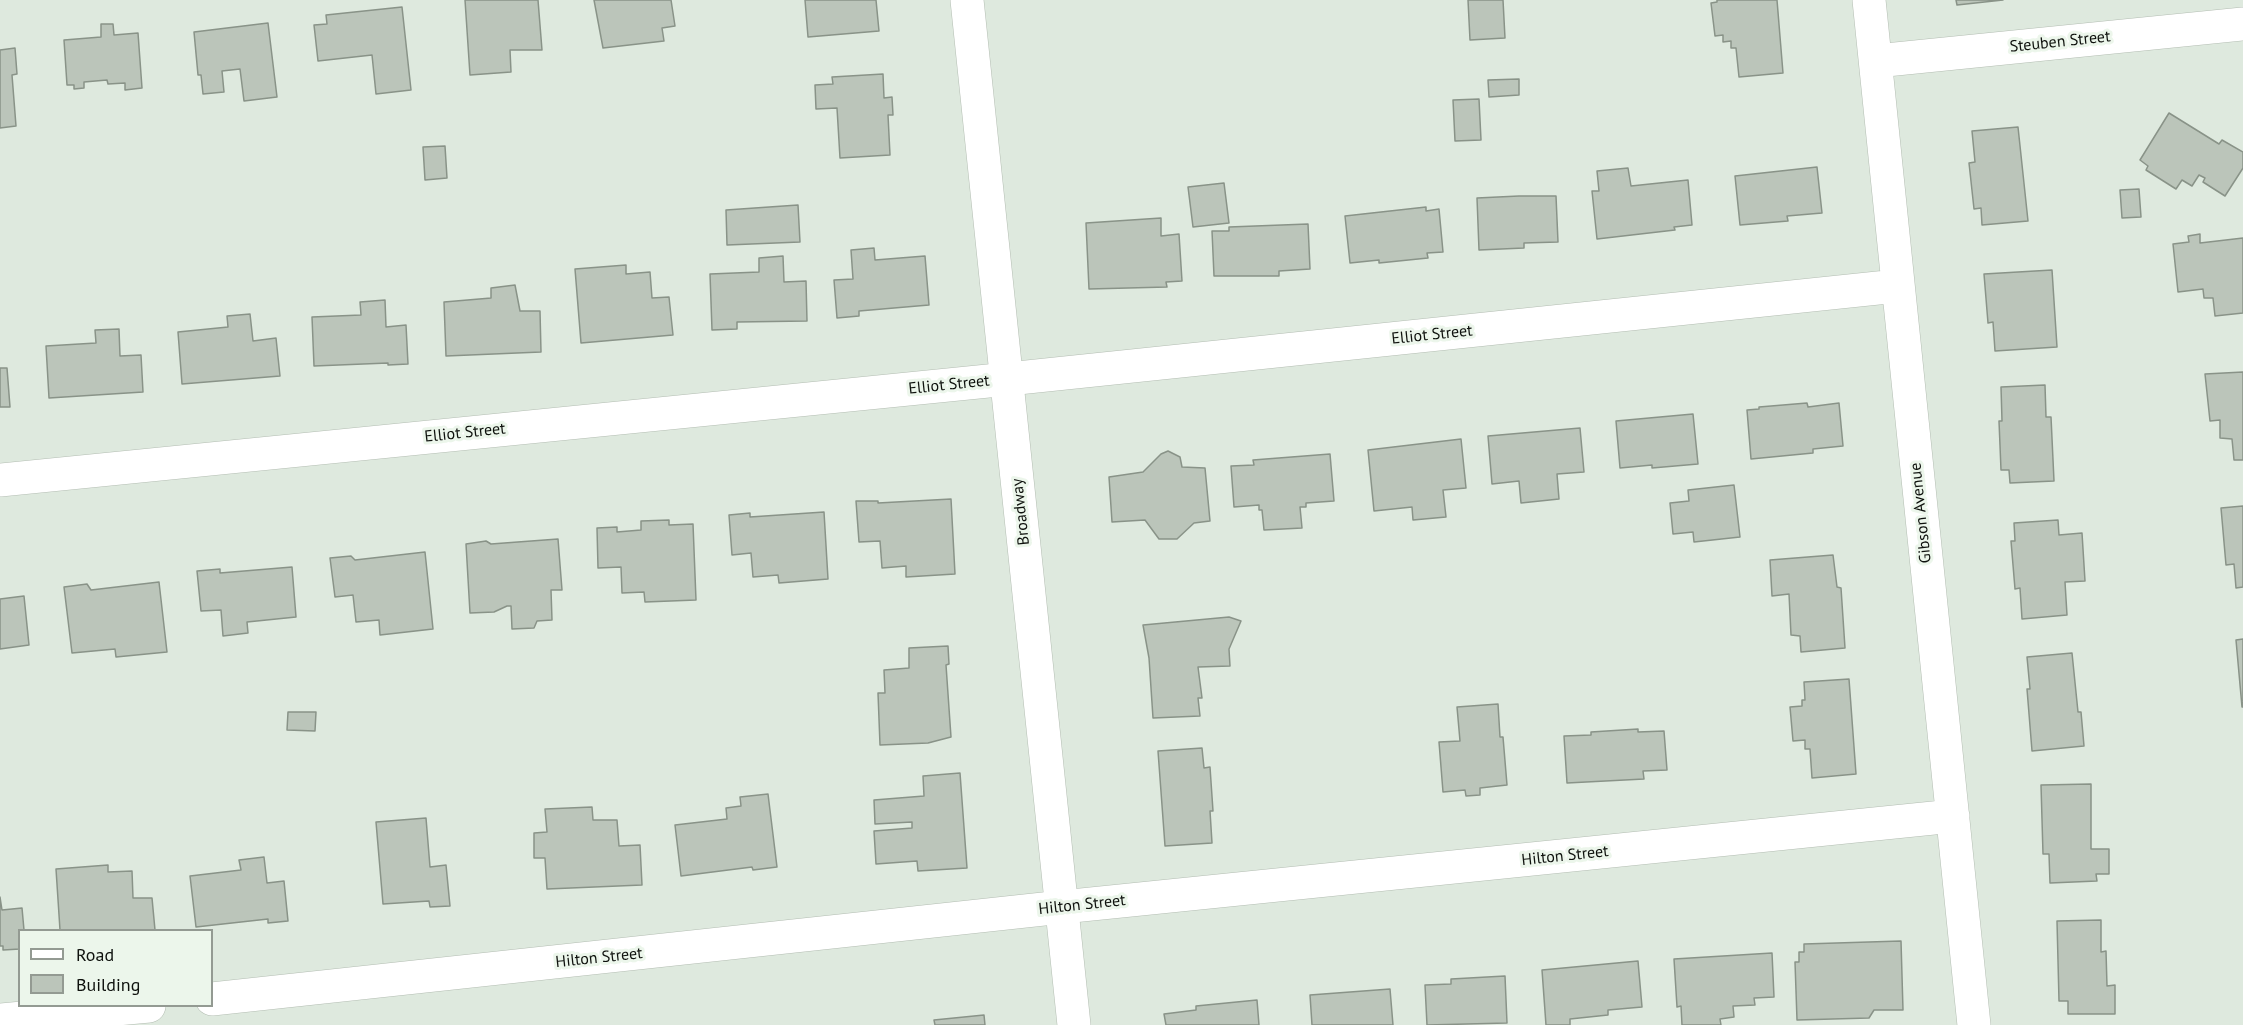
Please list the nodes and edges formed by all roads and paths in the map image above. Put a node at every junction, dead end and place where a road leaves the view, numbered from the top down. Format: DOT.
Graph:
graph roads {
  1 [pos="967,0"];
  2 [pos="1869,0"];
  3 [pos="2243,24"];
  4 [pos="1876,60"];
  5 [pos="1897,286"];
  6 [pos="1008,380"];
  7 [pos="0,480"];
  8 [pos="1953,816"];
  9 [pos="1062,907"];
  10 [pos="213,999"];
  11 [pos="129,1007"];
  12 [pos="0,1020"];
  13 [pos="1074,1025"];
  14 [pos="1974,1025"];
  1 -- 6 [label="street, Broadway"];
  2 -- 4 [label="street, Gibson Avenue"];
  3 -- 4 [label="street, Steuben Street"];
  4 -- 5 [label="street, Gibson Avenue"];
  5 -- 6 [label="street, Elliot Street"];
  5 -- 8 [label="street, Gibson Avenue"];
  6 -- 7 [label="street, Elliot Street"];
  6 -- 9 [label="street, Broadway"];
  8 -- 9 [label="street, Hilton Street"];
  8 -- 14 [label="street, Gibson Avenue"];
  9 -- 10 [label="street, Hilton Street"];
  9 -- 13 [label="street, Broadway"];
  11 -- 12 [label="street"];
}
